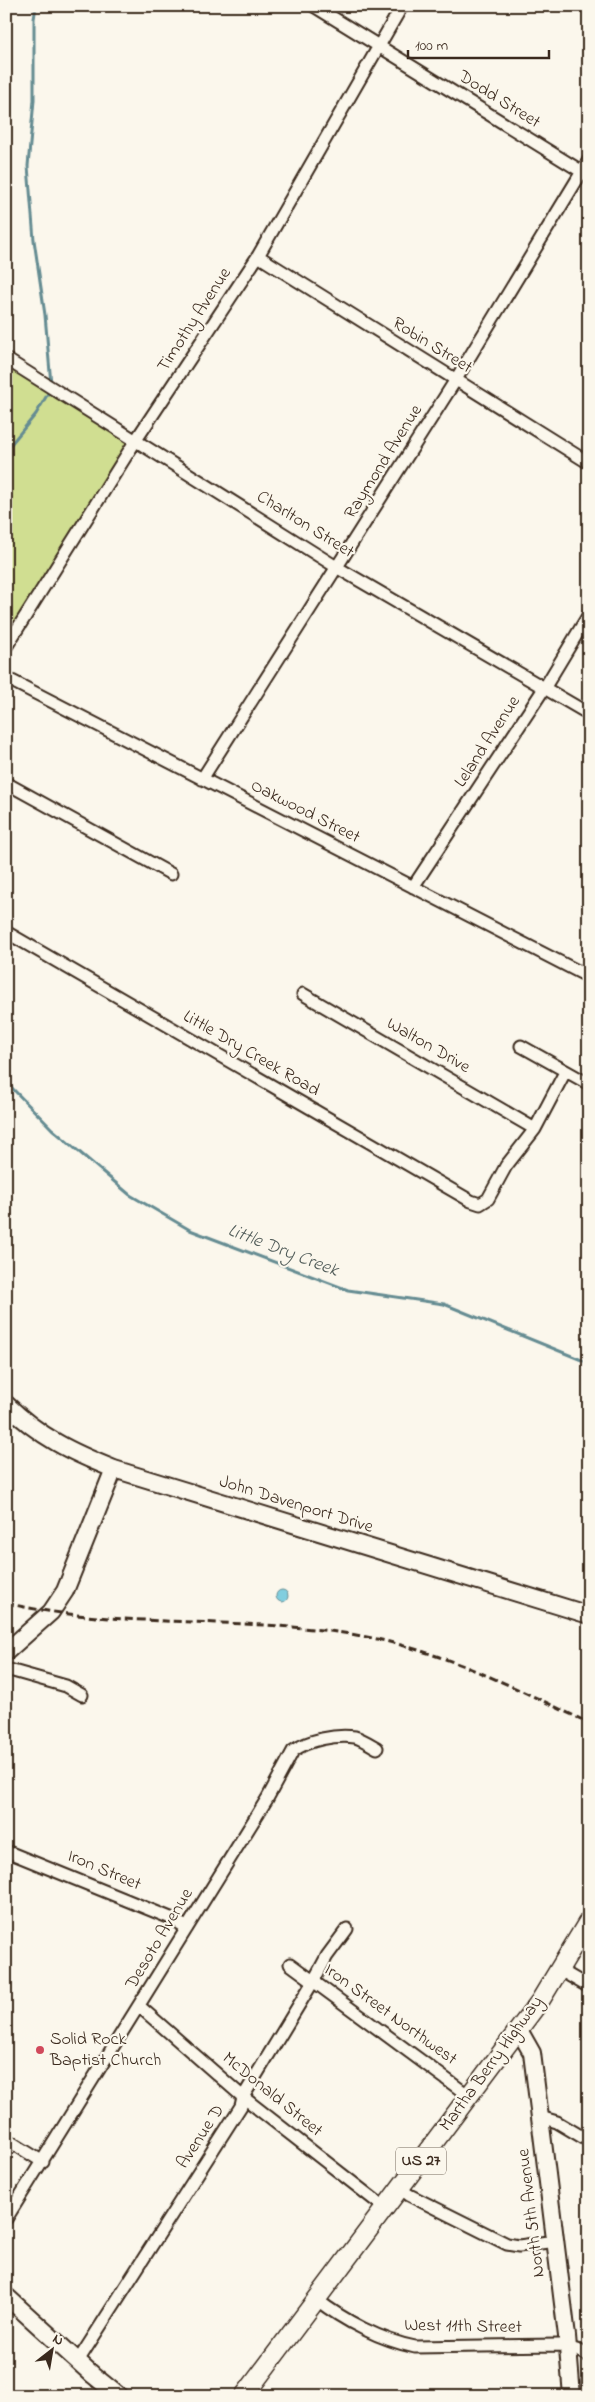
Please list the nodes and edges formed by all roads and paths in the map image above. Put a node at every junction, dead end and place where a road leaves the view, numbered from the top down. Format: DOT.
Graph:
graph roads {
  1 [pos="314,6"];
  2 [pos="402,6"];
  3 [pos="378,46"];
  4 [pos="589,160"];
  5 [pos="585,174"];
  6 [pos="258,256"];
  7 [pos="6,359"];
  8 [pos="455,381"];
  9 [pos="136,440"];
  10 [pos="589,463"];
  11 [pos="338,568"];
  12 [pos="589,614"];
  13 [pos="6,647"];
  14 [pos="6,678"];
  15 [pos="545,687"];
  16 [pos="589,714"];
  17 [pos="202,779"];
  18 [pos="6,783"];
  19 [pos="171,874"];
  20 [pos="413,887"];
  21 [pos="6,932"];
  22 [pos="589,977"];
  23 [pos="303,994"];
  24 [pos="522,1046"];
  25 [pos="565,1072"];
  26 [pos="589,1084"];
  27 [pos="535,1128"];
  28 [pos="6,1404"];
  29 [pos="114,1470"];
  30 [pos="589,1614"];
  31 [pos="6,1652"];
  32 [pos="6,1669"];
  33 [pos="82,1694"];
  34 [pos="377,1748"];
  35 [pos="6,1851"];
  36 [pos="589,1920"];
  37 [pos="187,1928"];
  38 [pos="347,1929"];
  39 [pos="290,1964"];
  40 [pos="560,1970"];
  41 [pos="314,1980"];
  42 [pos="589,1987"];
  43 [pos="139,2006"];
  44 [pos="519,2030"];
  45 [pos="469,2096"];
  46 [pos="243,2097"];
  47 [pos="540,2117"];
  48 [pos="6,2139"];
  49 [pos="589,2141"];
  50 [pos="43,2162"];
  51 [pos="400,2188"];
  52 [pos="384,2208"];
  53 [pos="6,2219"];
  54 [pos="556,2241"];
  55 [pos="6,2296"];
  56 [pos="316,2299"];
  57 [pos="568,2348"];
  58 [pos="589,2356"];
  59 [pos="78,2361"];
  60 [pos="119,2396"];
  61 [pos="244,2396"];
  62 [pos="572,2396"];
  1 -- 3 [label="street, Dodd Street"];
  2 -- 3 [label="street, Timothy Avenue"];
  3 -- 5 [label="street, Dodd Street"];
  3 -- 6 [label="street, Timothy Avenue"];
  4 -- 5 [label="street, Raymond Avenue"];
  5 -- 8 [label="street, Raymond Avenue"];
  6 -- 8 [label="street, Robin Street"];
  6 -- 9 [label="street, Timothy Avenue"];
  7 -- 9 [label="street, Charlton Street"];
  8 -- 10 [label="street, Robin Street"];
  8 -- 11 [label="street, Raymond Avenue"];
  9 -- 11 [label="street, Charlton Street"];
  9 -- 13 [label="street, Timothy Avenue"];
  11 -- 15 [label="street, Charlton Street"];
  11 -- 17 [label="street, Raymond Avenue"];
  12 -- 15 [label="street, Leland Avenue"];
  14 -- 17 [label="street, Oakwood Street"];
  15 -- 16 [label="street, Charlton Street"];
  15 -- 20 [label="street, Leland Avenue"];
  17 -- 20 [label="street, Oakwood Street"];
  18 -- 19 [label="street"];
  20 -- 22 [label="street, Oakwood Street"];
  21 -- 27 [label="street, Little Dry Creek Road"];
  23 -- 27 [label="street, Walton Drive"];
  24 -- 25 [label="street"];
  25 -- 26 [label="street"];
  25 -- 27 [label="street"];
  28 -- 29 [label="street, John Davenport Drive"];
  29 -- 30 [label="street, John Davenport Drive"];
  29 -- 31 [label="street"];
  32 -- 33 [label="street"];
  34 -- 37 [label="street, Desoto Avenue"];
  35 -- 37 [label="street, Iron Street"];
  36 -- 40 [label="main road, Martha Berry Highway / US 27"];
  37 -- 43 [label="street, Desoto Avenue"];
  38 -- 41 [label="street, Avenue D"];
  39 -- 41 [label="street, Iron Street Northwest"];
  40 -- 42 [label="street"];
  40 -- 44 [label="main road, Martha Berry Highway / US 27"];
  41 -- 45 [label="street, Iron Street Northwest"];
  41 -- 46 [label="street, Avenue D"];
  43 -- 46 [label="street, McDonald Street"];
  43 -- 50 [label="street, Desoto Avenue"];
  44 -- 45 [label="main road, Martha Berry Highway / US 27"];
  44 -- 47 [label="street, North 5th Avenue"];
  45 -- 51 [label="main road, Martha Berry Highway / US 27"];
  46 -- 52 [label="street, McDonald Street"];
  46 -- 59 [label="street, Avenue D"];
  47 -- 49 [label="street"];
  47 -- 54 [label="street, North 5th Avenue"];
  48 -- 50 [label="street"];
  50 -- 53 [label="street, Desoto Avenue"];
  51 -- 52 [label="main road, Martha Berry Highway / US 27"];
  51 -- 54 [label="street"];
  52 -- 56 [label="main road, Martha Berry Highway / US 27"];
  54 -- 57 [label="street, North 5th Avenue"];
  55 -- 59 [label="street"];
  56 -- 57 [label="street, West 11th Street"];
  56 -- 61 [label="main road, Martha Berry Highway / US 27"];
  57 -- 58 [label="street, West 11th Street"];
  57 -- 62 [label="street, North 5th Avenue"];
  59 -- 60 [label="street"];
}
